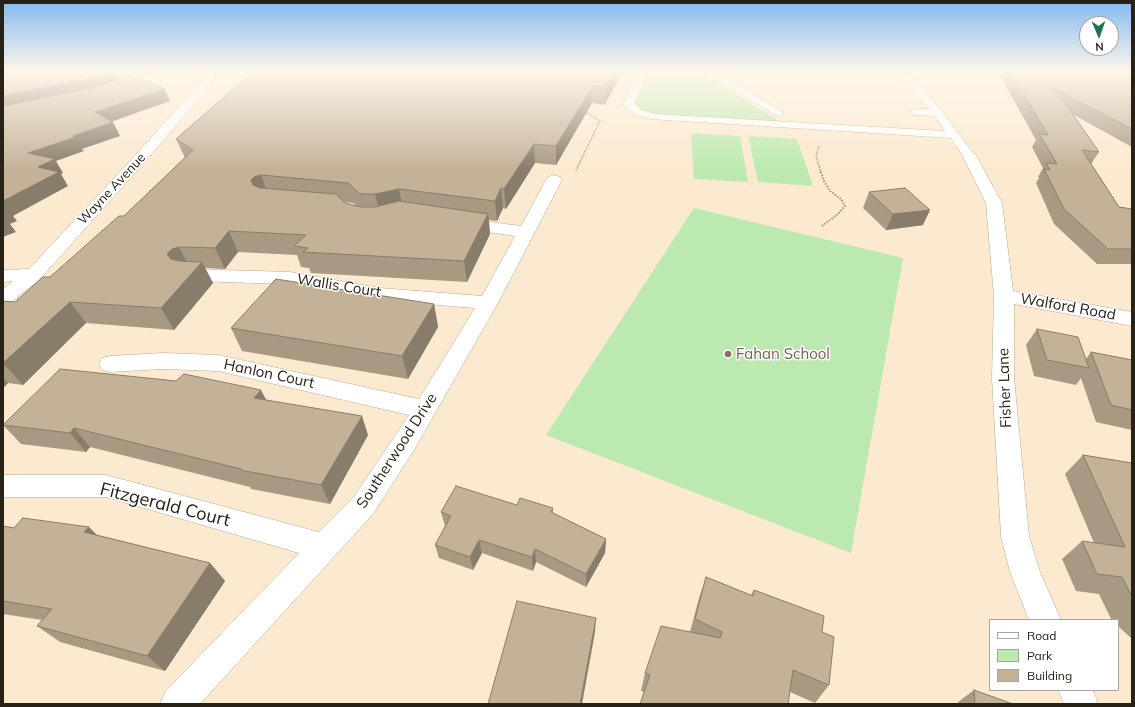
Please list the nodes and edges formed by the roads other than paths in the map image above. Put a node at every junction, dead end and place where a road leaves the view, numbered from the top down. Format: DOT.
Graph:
graph roads {
  1 [pos="188,104"];
  2 [pos="628,104"];
  3 [pos="764,104"];
  4 [pos="780,104"];
  5 [pos="930,104"];
  6 [pos="914,112"];
  7 [pos="779,113"];
  8 [pos="938,113"];
  9 [pos="791,125"];
  10 [pos="954,135"];
  11 [pos="970,157"];
  12 [pos="564,177"];
  13 [pos="442,220"];
  14 [pos="526,232"];
  15 [pos="34,274"];
  16 [pos="190,275"];
  17 [pos="3,276"];
  18 [pos="1004,296"];
  19 [pos="3,299"];
  20 [pos="488,303"];
  21 [pos="1132,318"];
  22 [pos="110,364"];
  23 [pos="425,409"];
  24 [pos="3,486"];
  25 [pos="324,547"];
  26 [pos="1045,619"];
  27 [pos="1075,691"];
  28 [pos="177,704"];
  29 [pos="1081,704"];
  1 -- 15 [label="street, Wayne Avenue"];
  2 -- 9 [label="lane"];
  3 -- 7 [label="lane"];
  4 -- 7 [label="lane"];
  5 -- 8 [label="lane"];
  6 -- 8 [label="lane"];
  7 -- 9 [label="lane"];
  8 -- 10 [label="lane"];
  9 -- 10 [label="lane"];
  10 -- 11 [label="lane"];
  11 -- 18 [label="street, Fisher Lane"];
  12 -- 14 [label="street, Southerwood Drive"];
  13 -- 14 [label="street"];
  14 -- 20 [label="street, Southerwood Drive"];
  15 -- 17 [label="street"];
  15 -- 19 [label="street, Wayne Avenue"];
  16 -- 20 [label="street, Wallis Court"];
  18 -- 21 [label="street, Walford Road"];
  18 -- 26 [label="street, Fisher Lane"];
  20 -- 23 [label="street, Southerwood Drive"];
  22 -- 23 [label="street, Hanlon Court"];
  23 -- 25 [label="street, Southerwood Drive"];
  24 -- 25 [label="street, Fitzgerald Court"];
  25 -- 28 [label="street, Southerwood Drive"];
  27 -- 29 [label="street"];
}
